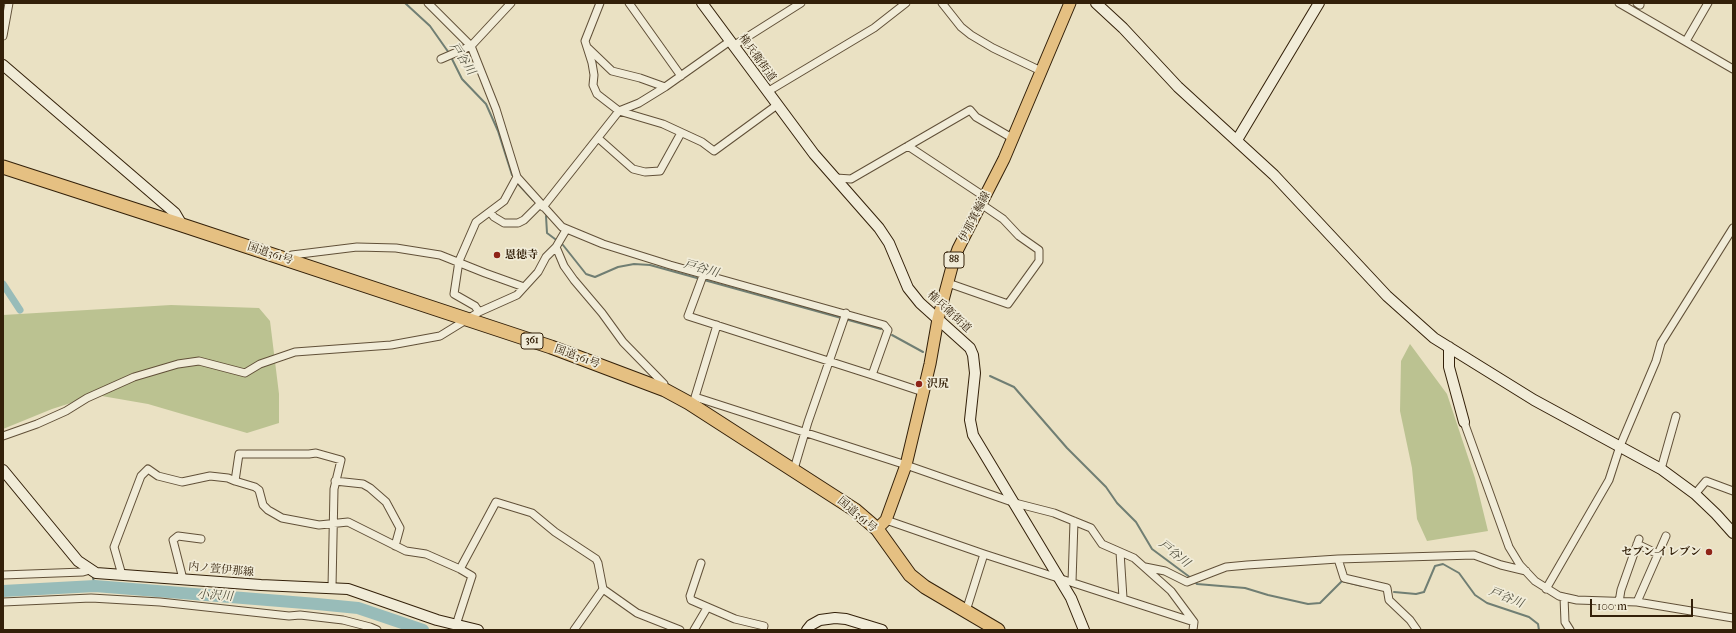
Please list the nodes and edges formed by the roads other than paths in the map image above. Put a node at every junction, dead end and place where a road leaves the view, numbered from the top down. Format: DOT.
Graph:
graph roads {
  1 [pos="9,3"];
  2 [pos="428,3"];
  3 [pos="510,3"];
  4 [pos="600,3"];
  5 [pos="629,3"];
  6 [pos="702,3"];
  7 [pos="801,3"];
  8 [pos="906,3"];
  9 [pos="942,3"];
  10 [pos="1070,3"];
  11 [pos="1096,3"];
  12 [pos="1319,3"];
  13 [pos="1620,3"];
  14 [pos="1708,3"];
  15 [pos="3,36"];
  16 [pos="1686,41"];
  17 [pos="732,44"];
  18 [pos="471,46"];
  19 [pos="586,46"];
  20 [pos="444,58"];
  21 [pos="3,65"];
  22 [pos="1733,69"];
  23 [pos="1041,71"];
  24 [pos="681,76"];
  25 [pos="665,87"];
  26 [pos="767,92"];
  27 [pos="777,105"];
  28 [pos="619,111"];
  29 [pos="681,134"];
  30 [pos="598,138"];
  31 [pos="1012,138"];
  32 [pos="1237,140"];
  33 [pos="908,146"];
  34 [pos="3,167"];
  35 [pos="517,178"];
  36 [pos="836,178"];
  37 [pos="984,201"];
  38 [pos="541,205"];
  39 [pos="490,212"];
  40 [pos="182,225"];
  41 [pos="1733,228"];
  42 [pos="566,230"];
  43 [pos="557,247"];
  44 [pos="287,260"];
  45 [pos="459,261"];
  46 [pos="703,276"];
  47 [pos="948,283"];
  48 [pos="524,286"];
  49 [pos="479,312"];
  50 [pos="845,316"];
  51 [pos="467,319"];
  52 [pos="938,319"];
  53 [pos="717,326"];
  54 [pos="1449,346"];
  55 [pos="830,362"];
  56 [pos="872,375"];
  57 [pos="665,390"];
  58 [pos="923,392"];
  59 [pos="692,400"];
  60 [pos="1676,416"];
  61 [pos="1464,422"];
  62 [pos="805,434"];
  63 [pos="3,436"];
  64 [pos="1620,446"];
  65 [pos="906,465"];
  66 [pos="794,469"];
  67 [pos="1661,469"];
  68 [pos="3,470"];
  69 [pos="335,481"];
  70 [pos="235,482"];
  71 [pos="1733,491"];
  72 [pos="1695,494"];
  73 [pos="1015,503"];
  74 [pos="1074,521"];
  75 [pos="333,523"];
  76 [pos="881,524"];
  77 [pos="1733,533"];
  78 [pos="1666,536"];
  79 [pos="201,539"];
  80 [pos="395,546"];
  81 [pos="1120,552"];
  82 [pos="984,554"];
  83 [pos="1658,554"];
  84 [pos="1338,559"];
  85 [pos="701,563"];
  86 [pos="1145,567"];
  87 [pos="460,569"];
  88 [pos="90,570"];
  89 [pos="1526,571"];
  90 [pos="3,575"];
  91 [pos="122,575"];
  92 [pos="1059,578"];
  93 [pos="183,579"];
  94 [pos="1072,582"];
  95 [pos="332,587"];
  96 [pos="603,589"];
  97 [pos="1546,589"];
  98 [pos="1564,597"];
  99 [pos="1123,598"];
  100 [pos="3,602"];
  101 [pos="1619,602"];
  102 [pos="1637,602"];
  103 [pos="707,608"];
  104 [pos="966,611"];
  105 [pos="1733,618"];
  106 [pos="1194,622"];
  107 [pos="456,625"];
  108 [pos="377,630"];
  109 [pos="478,630"];
  110 [pos="574,630"];
  111 [pos="680,630"];
  112 [pos="694,630"];
  113 [pos="763,630"];
  114 [pos="807,630"];
  115 [pos="882,630"];
  116 [pos="998,630"];
  117 [pos="1084,630"];
  118 [pos="1193,630"];
  119 [pos="1417,630"];
  120 [pos="1570,630"];
  1 -- 15 [label="street"];
  2 -- 18 [label="street"];
  3 -- 18 [label="street"];
  4 -- 19 [label="street"];
  5 -- 24 [label="street"];
  6 -- 17 [label="street, 権兵衛街道"];
  7 -- 17 [label="street"];
  8 -- 26 [label="street"];
  9 -- 23 [label="street"];
  10 -- 23 [label="main road, 伊那箕輪線 / 88"];
  11 -- 32 [label="street"];
  12 -- 32 [label="street"];
  13 -- 16 [label="street"];
  14 -- 16 [label="street"];
  16 -- 22 [label="street"];
  17 -- 24 [label="street"];
  17 -- 26 [label="street, 権兵衛街道"];
  18 -- 20 [label="street"];
  18 -- 35 [label="street"];
  19 -- 25 [label="street"];
  19 -- 28 [label="street"];
  21 -- 40 [label="street"];
  23 -- 31 [label="main road, 伊那箕輪線 / 88"];
  24 -- 25 [label="street"];
  25 -- 28 [label="street"];
  26 -- 27 [label="street, 権兵衛街道"];
  27 -- 29 [label="street"];
  27 -- 36 [label="street, 権兵衛街道"];
  28 -- 29 [label="street"];
  28 -- 30 [label="street"];
  29 -- 30 [label="street"];
  30 -- 38 [label="street"];
  31 -- 33 [label="street"];
  31 -- 37 [label="main road, 伊那箕輪線 / 88"];
  32 -- 54 [label="street"];
  33 -- 36 [label="street"];
  33 -- 37 [label="street"];
  34 -- 40 [label="highway, 国道361号 / 361"];
  35 -- 38 [label="street"];
  35 -- 39 [label="street"];
  36 -- 52 [label="street, 権兵衛街道"];
  37 -- 47 [label="main road, 伊那箕輪線 / 88"];
  37 -- 47 [label="street"];
  38 -- 39 [label="street"];
  38 -- 42 [label="street"];
  39 -- 45 [label="street"];
  40 -- 44 [label="highway, 国道361号 / 361"];
  41 -- 64 [label="street"];
  42 -- 43 [label="street"];
  42 -- 46 [label="street"];
  43 -- 48 [label="street"];
  43 -- 57 [label="street"];
  44 -- 45 [label="street"];
  44 -- 51 [label="highway, 国道361号 / 361"];
  45 -- 48 [label="street"];
  45 -- 49 [label="street"];
  46 -- 50 [label="street"];
  46 -- 53 [label="street"];
  47 -- 52 [label="main road, 伊那箕輪線 / 88"];
  48 -- 49 [label="street"];
  49 -- 51 [label="street"];
  50 -- 55 [label="street"];
  50 -- 56 [label="street"];
  51 -- 57 [label="highway, 国道361号 / 361"];
  51 -- 63 [label="street"];
  52 -- 58 [label="main road, 伊那箕輪線 / 88"];
  52 -- 73 [label="street, 権兵衛街道"];
  53 -- 55 [label="street"];
  53 -- 59 [label="street"];
  54 -- 61 [label="street"];
  54 -- 64 [label="street"];
  55 -- 56 [label="street"];
  55 -- 62 [label="street"];
  56 -- 58 [label="street"];
  57 -- 59 [label="highway, 国道361号 / 361"];
  58 -- 65 [label="main road, 伊那箕輪線 / 88"];
  59 -- 62 [label="street"];
  59 -- 66 [label="highway, 国道361号 / 361"];
  60 -- 67 [label="street"];
  61 -- 89 [label="street"];
  62 -- 65 [label="street"];
  62 -- 66 [label="street"];
  64 -- 67 [label="street"];
  64 -- 97 [label="street"];
  65 -- 73 [label="street"];
  65 -- 76 [label="main road, 伊那箕輪線 / 88"];
  66 -- 76 [label="highway, 国道361号 / 361"];
  67 -- 72 [label="street"];
  68 -- 88 [label="street, 内ノ萱伊那線"];
  69 -- 70 [label="street"];
  69 -- 75 [label="street"];
  69 -- 80 [label="street"];
  70 -- 75 [label="street"];
  70 -- 91 [label="street"];
  71 -- 72 [label="street"];
  72 -- 77 [label="street"];
  73 -- 74 [label="street"];
  73 -- 92 [label="street, 権兵衛街道"];
  74 -- 81 [label="street"];
  74 -- 94 [label="street"];
  75 -- 80 [label="street"];
  75 -- 95 [label="street"];
  76 -- 82 [label="street"];
  76 -- 104 [label="highway, 国道361号 / 361"];
  78 -- 83 [label="street"];
  79 -- 93 [label="street"];
  80 -- 87 [label="street"];
  81 -- 86 [label="street"];
  81 -- 99 [label="street"];
  82 -- 92 [label="street"];
  82 -- 104 [label="street"];
  83 -- 101 [label="street"];
  83 -- 102 [label="street"];
  84 -- 86 [label="street"];
  84 -- 89 [label="street"];
  84 -- 119 [label="street"];
  85 -- 103 [label="street"];
  86 -- 106 [label="street"];
  87 -- 96 [label="street"];
  87 -- 107 [label="street"];
  88 -- 90 [label="street"];
  88 -- 91 [label="street, 内ノ萱伊那線"];
  89 -- 97 [label="street"];
  91 -- 93 [label="street, 内ノ萱伊那線"];
  92 -- 94 [label="street"];
  92 -- 117 [label="street, 権兵衛街道"];
  93 -- 95 [label="street, 内ノ萱伊那線"];
  94 -- 99 [label="street"];
  95 -- 107 [label="street, 内ノ萱伊那線"];
  96 -- 110 [label="street"];
  96 -- 111 [label="street"];
  97 -- 98 [label="street"];
  98 -- 101 [label="street"];
  98 -- 120 [label="street"];
  99 -- 106 [label="street"];
  100 -- 108 [label="street"];
  101 -- 102 [label="street"];
  102 -- 105 [label="street"];
  103 -- 112 [label="street"];
  103 -- 113 [label="street"];
  104 -- 116 [label="highway, 国道361号 / 361"];
  106 -- 118 [label="street"];
  107 -- 109 [label="street, 内ノ萱伊那線"];
  114 -- 115 [label="street"];
}
